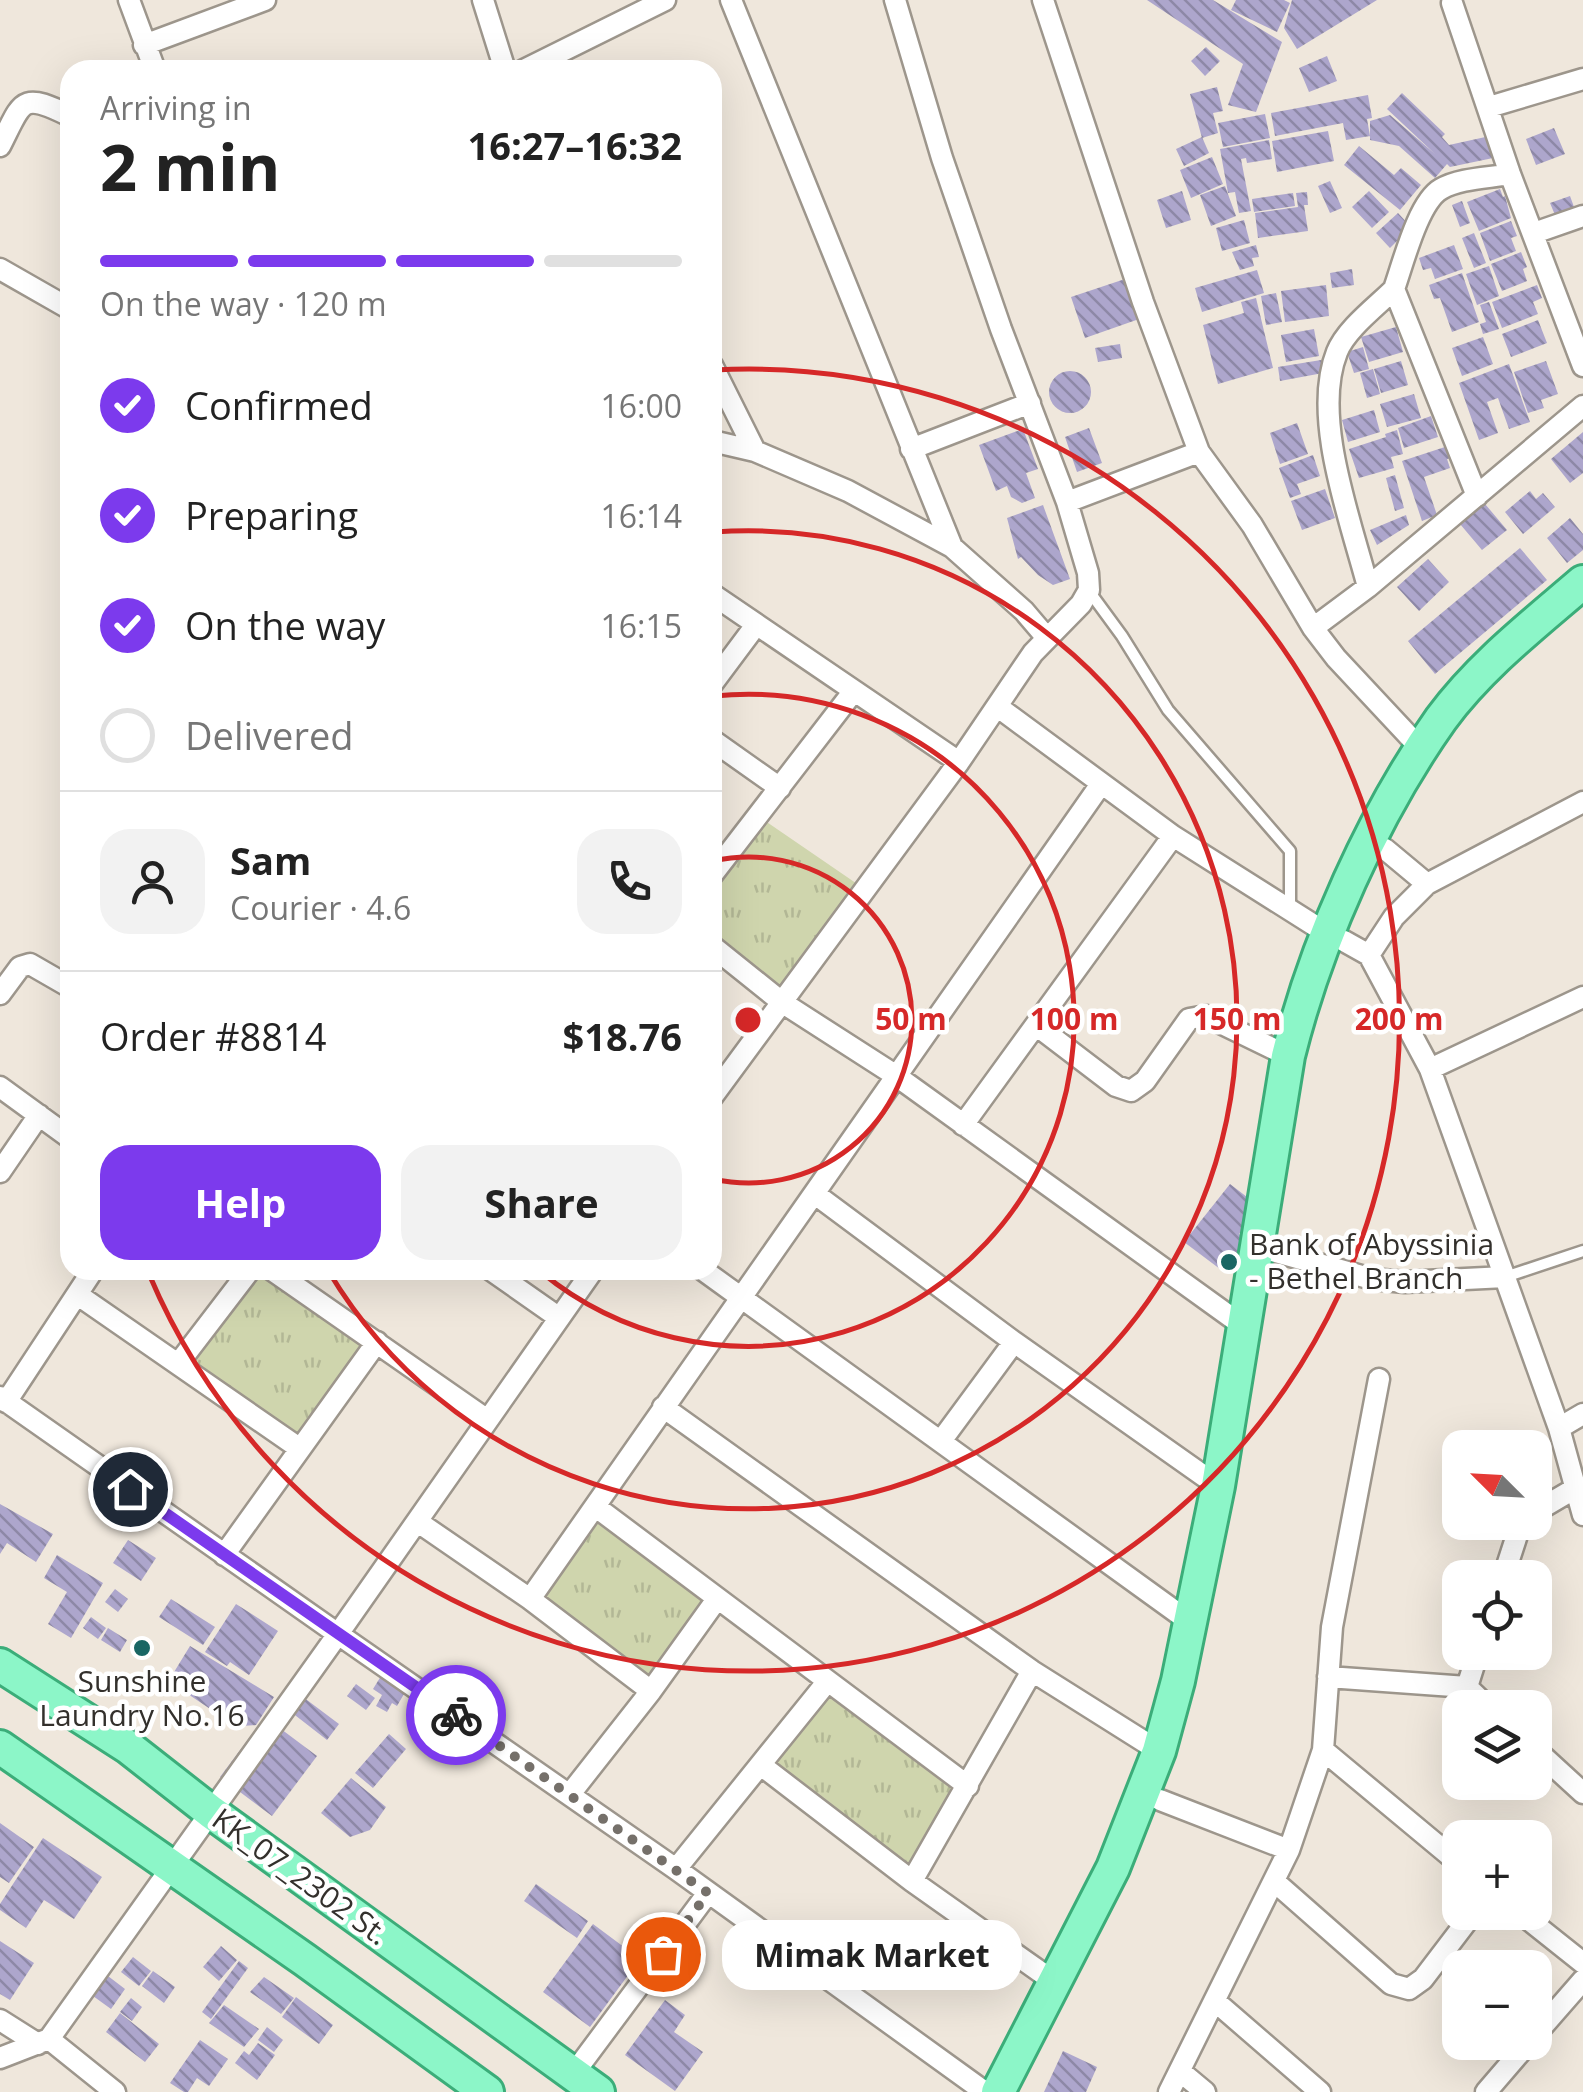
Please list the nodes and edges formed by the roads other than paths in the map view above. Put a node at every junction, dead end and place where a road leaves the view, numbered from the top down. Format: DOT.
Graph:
graph roads {
  1 [pos="129,0"];
  2 [pos="265,0"];
  3 [pos="483,0"];
  4 [pos="731,0"];
  5 [pos="895,0"];
  6 [pos="1043,0"];
  7 [pos="1454,1"];
  8 [pos="655,2"];
  9 [pos="144,45"];
  10 [pos="151,60"];
  11 [pos="502,60"];
  12 [pos="565,60"];
  13 [pos="1583,79"];
  14 [pos="1489,107"];
  15 [pos="60,111"];
  16 [pos="0,146"];
  17 [pos="1510,174"];
  18 [pos="1583,216"];
  19 [pos="1534,233"];
  20 [pos="0,269"];
  21 [pos="1394,288"];
  22 [pos="60,303"];
  23 [pos="1583,366"];
  24 [pos="722,385"];
  25 [pos="1030,403"];
  26 [pos="1583,406"];
  27 [pos="722,443"];
  28 [pos="911,450"];
  29 [pos="756,451"];
  30 [pos="1199,452"];
  31 [pos="1477,496"];
  32 [pos="1067,502"];
  33 [pos="952,547"];
  34 [pos="1583,582"];
  35 [pos="1368,587"];
  36 [pos="1088,590"];
  37 [pos="722,601"];
  38 [pos="1583,603"];
  39 [pos="756,624"];
  40 [pos="1313,628"];
  41 [pos="1047,638"];
  42 [pos="722,670"];
  43 [pos="853,692"];
  44 [pos="998,707"];
  45 [pos="722,747"];
  46 [pos="1422,750"];
  47 [pos="958,762"];
  48 [pos="1101,784"];
  49 [pos="780,788"];
  50 [pos="1583,802"];
  51 [pos="1173,836"];
  52 [pos="1385,849"];
  53 [pos="722,862"];
  54 [pos="1427,884"];
  55 [pos="1290,910"];
  56 [pos="1347,943"];
  57 [pos="722,954"];
  58 [pos="60,981"];
  59 [pos="0,994"];
  60 [pos="1583,997"];
  61 [pos="783,1004"];
  62 [pos="1036,1026"];
  63 [pos="1288,1056"];
  64 [pos="1430,1070"];
  65 [pos="895,1076"];
  66 [pos="722,1083"];
  67 [pos="0,1087"];
  68 [pos="38,1116"];
  69 [pos="964,1125"];
  70 [pos="60,1131"];
  71 [pos="0,1172"];
  72 [pos="816,1194"];
  73 [pos="1269,1250"];
  74 [pos="1583,1250"];
  75 [pos="1506,1276"];
  76 [pos="87,1280"];
  77 [pos="242,1280"];
  78 [pos="287,1280"];
  79 [pos="505,1280"];
  80 [pos="586,1280"];
  81 [pos="716,1280"];
  82 [pos="78,1295"];
  83 [pos="740,1298"];
  84 [pos="558,1318"];
  85 [pos="1246,1328"];
  86 [pos="377,1342"];
  87 [pos="1014,1342"];
  88 [pos="178,1364"];
  89 [pos="1379,1379"];
  90 [pos="3,1400"];
  91 [pos="663,1407"];
  92 [pos="1583,1414"];
  93 [pos="486,1419"];
  94 [pos="1559,1428"];
  95 [pos="942,1441"];
  96 [pos="299,1448"];
  97 [pos="1218,1486"];
  98 [pos="1574,1489"];
  99 [pos="1552,1502"];
  100 [pos="596,1508"];
  101 [pos="1583,1516"];
  102 [pos="418,1522"];
  103 [pos="224,1555"];
  104 [pos="716,1599"];
  105 [pos="530,1600"];
  106 [pos="1190,1622"];
  107 [pos="338,1634"];
  108 [pos="0,1664"];
  109 [pos="1472,1670"];
  110 [pos="1032,1671"];
  111 [pos="1328,1677"];
  112 [pos="827,1682"];
  113 [pos="1466,1687"];
  114 [pos="1469,1690"];
  115 [pos="650,1691"];
  116 [pos="0,1747"];
  117 [pos="1323,1750"];
  118 [pos="1159,1751"];
  119 [pos="1552,1765"];
  120 [pos="762,1766"];
  121 [pos="968,1786"];
  122 [pos="1583,1793"];
  123 [pos="570,1794"];
  124 [pos="1160,1800"];
  125 [pos="211,1812"];
  126 [pos="1442,1849"];
  127 [pos="1289,1850"];
  128 [pos="173,1868"];
  129 [pos="676,1868"];
  130 [pos="912,1881"];
  131 [pos="1275,1882"];
  132 [pos="708,1893"];
  133 [pos="1460,1930"];
  134 [pos="1542,1930"];
  135 [pos="1583,1963"];
  136 [pos="1583,1980"];
  137 [pos="1056,1983"];
  138 [pos="1216,2002"];
  139 [pos="1552,2016"];
  140 [pos="0,2020"];
  141 [pos="43,2042"];
  142 [pos="0,2058"];
  143 [pos="1514,2060"];
  144 [pos="1181,2072"];
  145 [pos="586,2083"];
  146 [pos="115,2092"];
  147 [pos="487,2092"];
  148 [pos="985,2092"];
  149 [pos="998,2092"];
  150 [pos="1018,2092"];
  151 [pos="1169,2092"];
  152 [pos="1205,2092"];
  153 [pos="1320,2092"];
  154 [pos="1486,2092"];
  1 -- 9 [label="street"];
  2 -- 9 [label="street"];
  3 -- 11 [label="street"];
  4 -- 28 [label="street"];
  5 -- 25 [label="street"];
  6 -- 30 [label="street"];
  7 -- 14 [label="street"];
  8 -- 12 [label="street"];
  9 -- 10 [label="street"];
  13 -- 14 [label="street"];
  14 -- 17 [label="street"];
  15 -- 16 [label="street"];
  17 -- 19 [label="street"];
  17 -- 21 [label="street"];
  18 -- 19 [label="street"];
  19 -- 23 [label="street"];
  20 -- 22 [label="street"];
  21 -- 31 [label="street"];
  21 -- 35 [label="street"];
  24 -- 29 [label="street"];
  25 -- 28 [label="street"];
  25 -- 32 [label="street"];
  26 -- 31 [label="street"];
  27 -- 29 [label="street"];
  28 -- 33 [label="street"];
  29 -- 33 [label="street"];
  30 -- 32 [label="street"];
  30 -- 40 [label="street"];
  31 -- 35 [label="street"];
  32 -- 36 [label="street"];
  33 -- 41 [label="street"];
  34 -- 46 [label="main road"];
  35 -- 40 [label="street"];
  36 -- 41 [label="street"];
  36 -- 55 [label="lane"];
  37 -- 39 [label="street"];
  38 -- 52 [label="main road"];
  39 -- 42 [label="street"];
  39 -- 43 [label="street"];
  40 -- 46 [label="street"];
  41 -- 44 [label="street"];
  43 -- 47 [label="street"];
  43 -- 49 [label="street"];
  44 -- 47 [label="street"];
  44 -- 48 [label="street"];
  45 -- 49 [label="street"];
  46 -- 56 [label="main road"];
  47 -- 61 [label="street"];
  48 -- 51 [label="street"];
  48 -- 65 [label="street"];
  49 -- 53 [label="street"];
  50 -- 54 [label="street"];
  51 -- 55 [label="street"];
  51 -- 62 [label="street"];
  52 -- 54 [label="street"];
  52 -- 56 [label="main road"];
  54 -- 56 [label="street"];
  55 -- 56 [label="street"];
  56 -- 63 [label="main road"];
  56 -- 64 [label="street"];
  56 -- 73 [label="main road"];
  57 -- 61 [label="street"];
  58 -- 59 [label="street"];
  60 -- 64 [label="street"];
  61 -- 65 [label="street"];
  61 -- 66 [label="street"];
  62 -- 63 [label="street"];
  62 -- 69 [label="street"];
  63 -- 85 [label="main road"];
  64 -- 75 [label="street"];
  65 -- 69 [label="street"];
  65 -- 72 [label="street"];
  67 -- 68 [label="street"];
  68 -- 70 [label="street"];
  68 -- 71 [label="street"];
  69 -- 85 [label="street"];
  72 -- 83 [label="street"];
  72 -- 87 [label="street"];
  73 -- 75 [label="street"];
  73 -- 124 [label="main road"];
  74 -- 75 [label="lane"];
  75 -- 94 [label="street"];
  76 -- 82 [label="street"];
  77 -- 88 [label="street"];
  78 -- 86 [label="street"];
  79 -- 84 [label="street"];
  80 -- 84 [label="street"];
  81 -- 83 [label="street"];
  82 -- 88 [label="street"];
  82 -- 90 [label="street"];
  83 -- 91 [label="street"];
  83 -- 95 [label="street"];
  84 -- 93 [label="street"];
  85 -- 97 [label="main road"];
  86 -- 93 [label="street"];
  86 -- 96 [label="street"];
  87 -- 95 [label="street"];
  87 -- 97 [label="street"];
  88 -- 96 [label="street"];
  89 -- 111 [label="street"];
  90 -- 103 [label="street"];
  91 -- 100 [label="street"];
  91 -- 110 [label="street"];
  92 -- 94 [label="street"];
  93 -- 102 [label="street"];
  94 -- 98 [label="street"];
  95 -- 106 [label="street"];
  96 -- 103 [label="street"];
  97 -- 106 [label="main road"];
  98 -- 99 [label="street"];
  98 -- 101 [label="street"];
  100 -- 104 [label="street"];
  100 -- 105 [label="street"];
  102 -- 105 [label="street"];
  102 -- 107 [label="street"];
  103 -- 107 [label="street"];
  104 -- 112 [label="street"];
  104 -- 115 [label="street"];
  105 -- 115 [label="street"];
  106 -- 118 [label="main road"];
  107 -- 123 [label="street"];
  107 -- 125 [label="street"];
  108 -- 125 [label="main road, KK_07_2302 St."];
  109 -- 113 [label="street"];
  110 -- 118 [label="street"];
  110 -- 121 [label="street"];
  111 -- 113 [label="street"];
  111 -- 117 [label="street"];
  112 -- 120 [label="street"];
  112 -- 121 [label="street"];
  113 -- 114 [label="street"];
  115 -- 123 [label="street"];
  116 -- 128 [label="main road"];
  117 -- 126 [label="street"];
  117 -- 127 [label="street"];
  118 -- 137 [label="main road"];
  119 -- 122 [label="street"];
  120 -- 129 [label="street"];
  120 -- 130 [label="street"];
  121 -- 130 [label="street"];
  123 -- 129 [label="street"];
  124 -- 127 [label="street"];
  124 -- 150 [label="main road"];
  125 -- 128 [label="street"];
  125 -- 145 [label="main road, KK_07_2302 St."];
  127 -- 131 [label="street"];
  128 -- 141 [label="street"];
  128 -- 147 [label="main road"];
  129 -- 132 [label="street"];
  130 -- 137 [label="street"];
  131 -- 133 [label="street"];
  131 -- 138 [label="street"];
  132 -- 145 [label="street"];
  132 -- 148 [label="street"];
  134 -- 135 [label="street"];
  136 -- 139 [label="street"];
  137 -- 149 [label="main road"];
  138 -- 144 [label="street"];
  138 -- 153 [label="street"];
  140 -- 141 [label="street"];
  141 -- 142 [label="street"];
  141 -- 146 [label="street"];
  143 -- 154 [label="street"];
  144 -- 151 [label="street"];
  144 -- 152 [label="street"];
}
